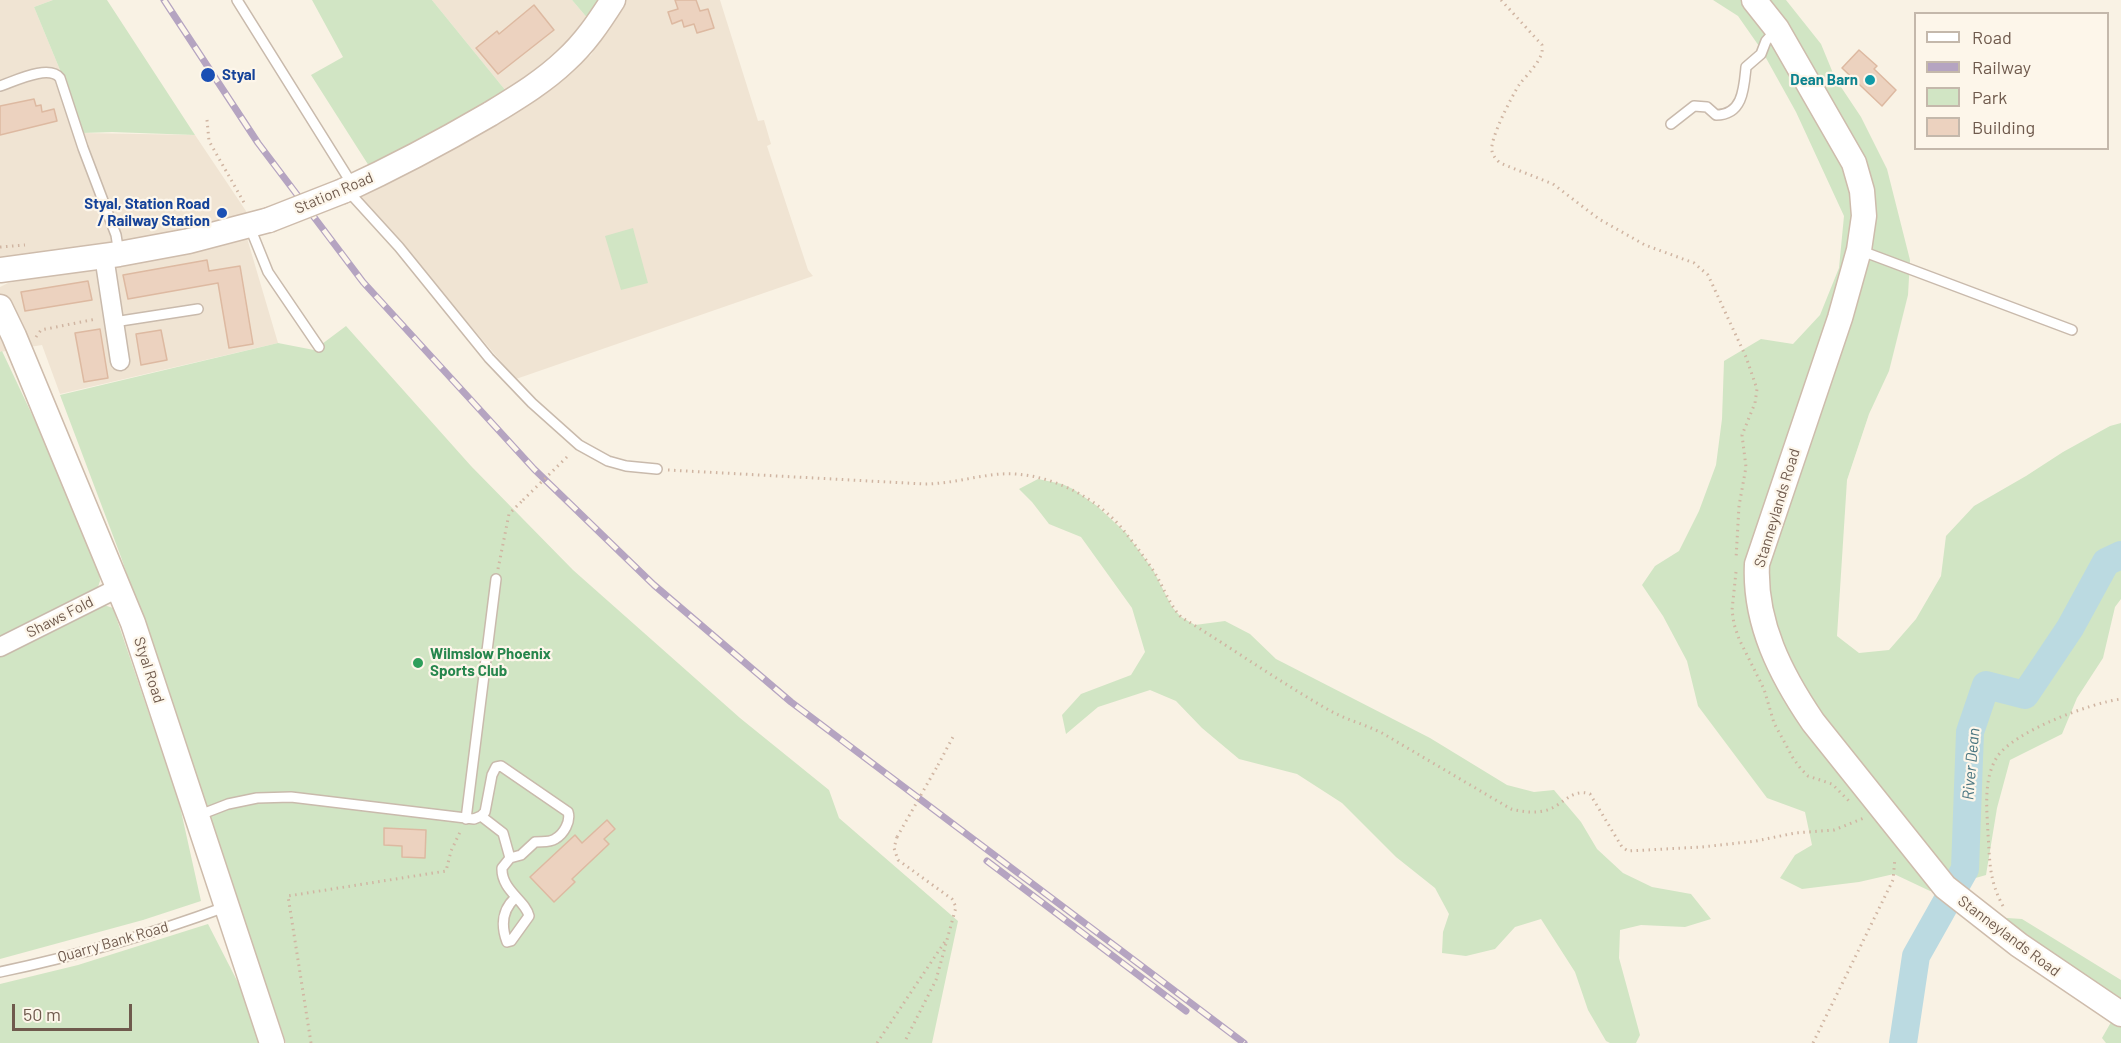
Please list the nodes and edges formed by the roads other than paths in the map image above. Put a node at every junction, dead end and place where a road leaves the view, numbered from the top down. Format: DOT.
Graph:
graph roads {
  1 [pos="237,0"];
  2 [pos="613,0"];
  3 [pos="1754,0"];
  4 [pos="1777,29"];
  5 [pos="0,86"];
  6 [pos="1671,124"];
  7 [pos="348,189"];
  8 [pos="258,223"];
  9 [pos="1859,250"];
  10 [pos="111,255"];
  11 [pos="0,270"];
  12 [pos="0,307"];
  13 [pos="198,309"];
  14 [pos="113,319"];
  15 [pos="2072,330"];
  16 [pos="11,342"];
  17 [pos="319,347"];
  18 [pos="120,362"];
  19 [pos="657,470"];
  20 [pos="496,579"];
  21 [pos="120,587"];
  22 [pos="0,647"];
  23 [pos="197,816"];
  24 [pos="481,816"];
  25 [pos="466,819"];
  26 [pos="510,858"];
  27 [pos="515,898"];
  28 [pos="226,907"];
  29 [pos="0,972"];
  30 [pos="2121,1014"];
  31 [pos="272,1043"];
  1 -- 7 [label="lane"];
  2 -- 7 [label="street, Station Road"];
  3 -- 4 [label="street, Stanneylands Road"];
  4 -- 6 [label="lane"];
  4 -- 9 [label="street, Stanneylands Road"];
  5 -- 10 [label="lane"];
  7 -- 8 [label="street, Station Road, bridge"];
  7 -- 19 [label="lane"];
  8 -- 10 [label="street, Station Road"];
  8 -- 17 [label="lane"];
  9 -- 15 [label="lane"];
  9 -- 30 [label="street, Stanneylands Road"];
  10 -- 11 [label="street, Station Road"];
  10 -- 14 [label="street"];
  12 -- 16 [label="street, Styal Road"];
  13 -- 14 [label="lane"];
  14 -- 18 [label="street"];
  16 -- 21 [label="street, Styal Road"];
  20 -- 25 [label="lane"];
  21 -- 22 [label="street, Shaws Fold"];
  21 -- 23 [label="street, Styal Road"];
  23 -- 25 [label="lane"];
  23 -- 28 [label="street, Styal Road"];
  24 -- 25 [label="lane"];
  24 -- 26 [label="lane"];
  24 -- 26 [label="lane"];
  26 -- 27 [label="lane"];
  28 -- 29 [label="lane, Quarry Bank Road"];
  28 -- 31 [label="street, Styal Road"];
}
